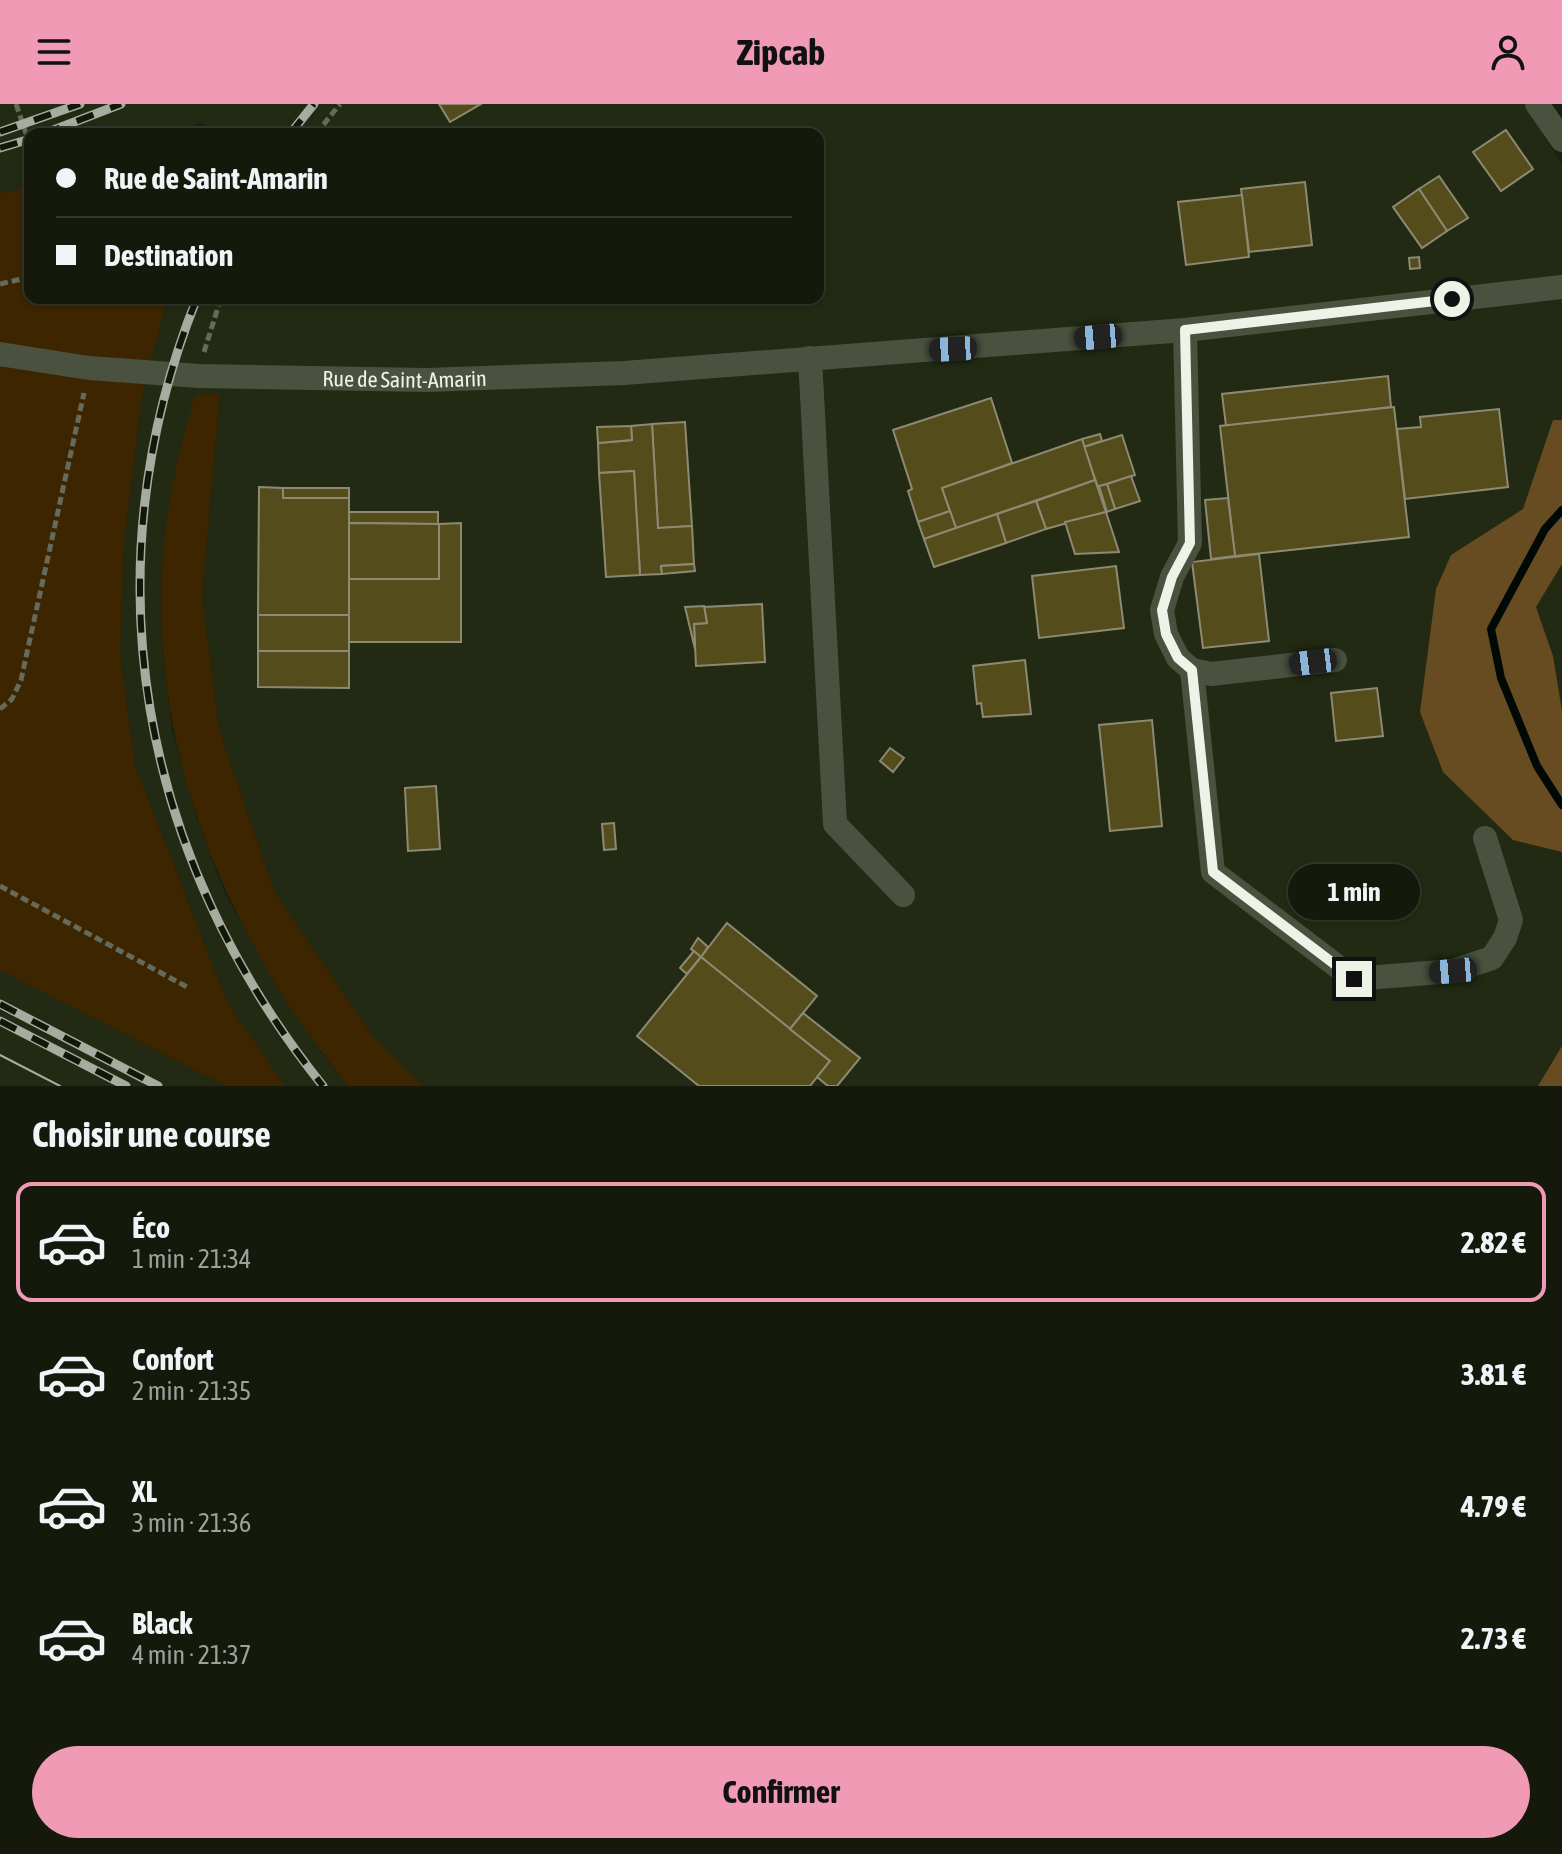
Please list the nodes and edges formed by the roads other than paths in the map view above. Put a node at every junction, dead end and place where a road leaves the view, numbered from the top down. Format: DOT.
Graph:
graph roads {
  1 [pos="1537,104"];
  2 [pos="1562,140"];
  3 [pos="1562,287"];
  4 [pos="1185,330"];
  5 [pos="0,354"];
  6 [pos="810,358"];
  7 [pos="1335,660"];
  8 [pos="1192,670"];
  9 [pos="1485,838"];
  10 [pos="903,895"];
  1 -- 2 [label="street"];
  3 -- 4 [label="street, Rue de Saint-Amarin"];
  4 -- 6 [label="street, Rue de Saint-Amarin"];
  4 -- 8 [label="street"];
  5 -- 6 [label="street, Rue de Saint-Amarin"];
  6 -- 10 [label="street"];
  7 -- 8 [label="street"];
  8 -- 9 [label="street"];
}
